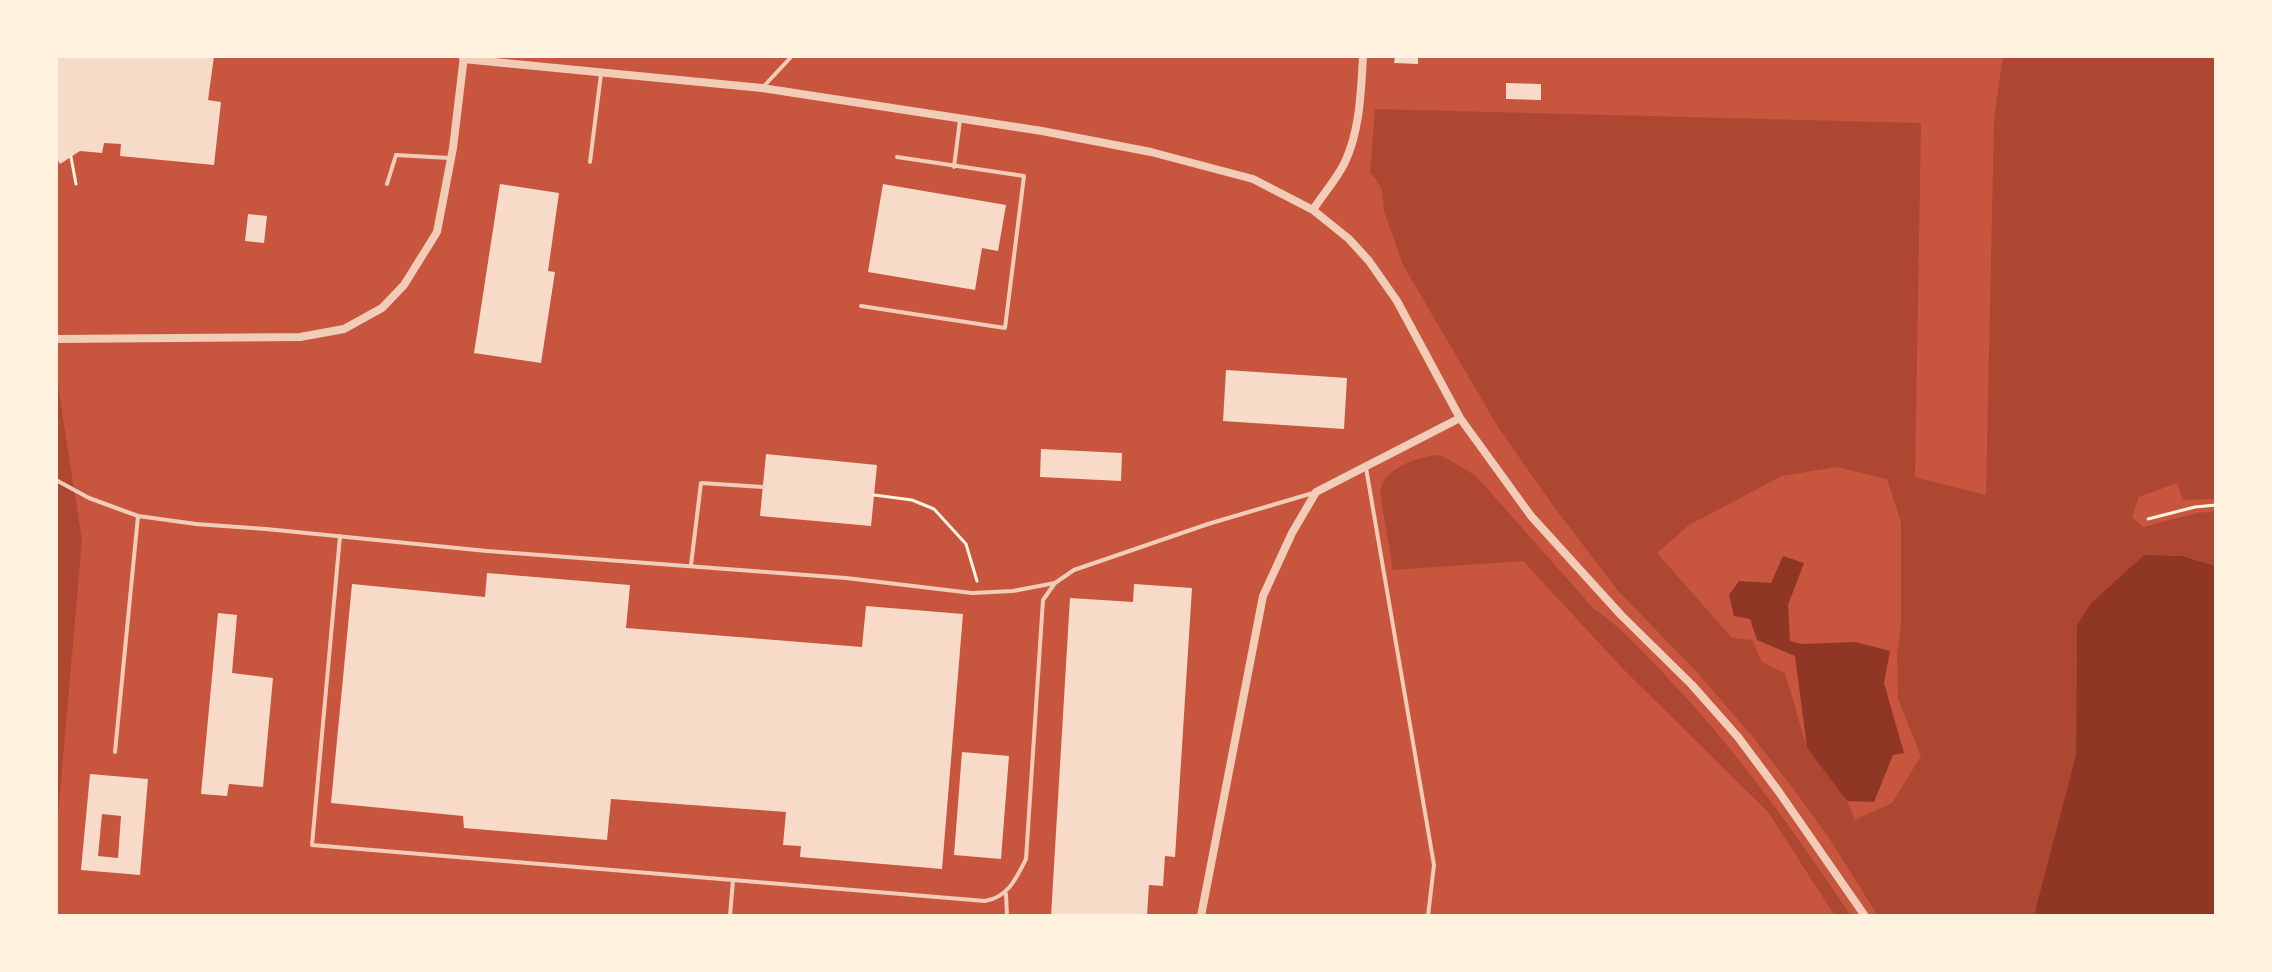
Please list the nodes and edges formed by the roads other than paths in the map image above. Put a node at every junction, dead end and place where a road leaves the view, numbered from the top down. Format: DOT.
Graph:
graph roads {
  1 [pos="792,56"];
  2 [pos="1363,56"];
  3 [pos="463,57"];
  4 [pos="601,74"];
  5 [pos="762,88"];
  6 [pos="960,118"];
  7 [pos="897,157"];
  8 [pos="451,158"];
  9 [pos="590,162"];
  10 [pos="953,167"];
  11 [pos="387,184"];
  12 [pos="1313,210"];
  13 [pos="861,306"];
  14 [pos="56,339"];
  15 [pos="1460,418"];
  16 [pos="1365,465"];
  17 [pos="56,480"];
  18 [pos="763,487"];
  19 [pos="1316,492"];
  20 [pos="138,516"];
  21 [pos="340,536"];
  22 [pos="690,566"];
  23 [pos="1055,583"];
  24 [pos="115,752"];
  25 [pos="733,880"];
  26 [pos="1006,894"];
  27 [pos="730,916"];
  28 [pos="1007,916"];
  29 [pos="1201,916"];
  30 [pos="1428,916"];
  31 [pos="1865,916"];
  1 -- 5 [label="lane"];
  2 -- 12 [label="street"];
  3 -- 4 [label="street"];
  3 -- 8 [label="street"];
  4 -- 5 [label="street"];
  4 -- 9 [label="lane"];
  5 -- 6 [label="street"];
  6 -- 10 [label="lane"];
  6 -- 12 [label="street"];
  7 -- 10 [label="lane"];
  8 -- 11 [label="lane"];
  8 -- 14 [label="street"];
  10 -- 13 [label="lane"];
  12 -- 15 [label="street"];
  15 -- 16 [label="street"];
  15 -- 31 [label="street"];
  16 -- 19 [label="street"];
  16 -- 30 [label="lane"];
  17 -- 20 [label="lane"];
  18 -- 22 [label="lane"];
  19 -- 23 [label="lane"];
  19 -- 29 [label="street"];
  20 -- 21 [label="lane"];
  20 -- 24 [label="lane"];
  21 -- 22 [label="lane"];
  21 -- 25 [label="lane"];
  22 -- 23 [label="lane"];
  23 -- 26 [label="lane"];
  25 -- 26 [label="lane"];
  25 -- 27 [label="lane"];
  26 -- 28 [label="lane"];
}
